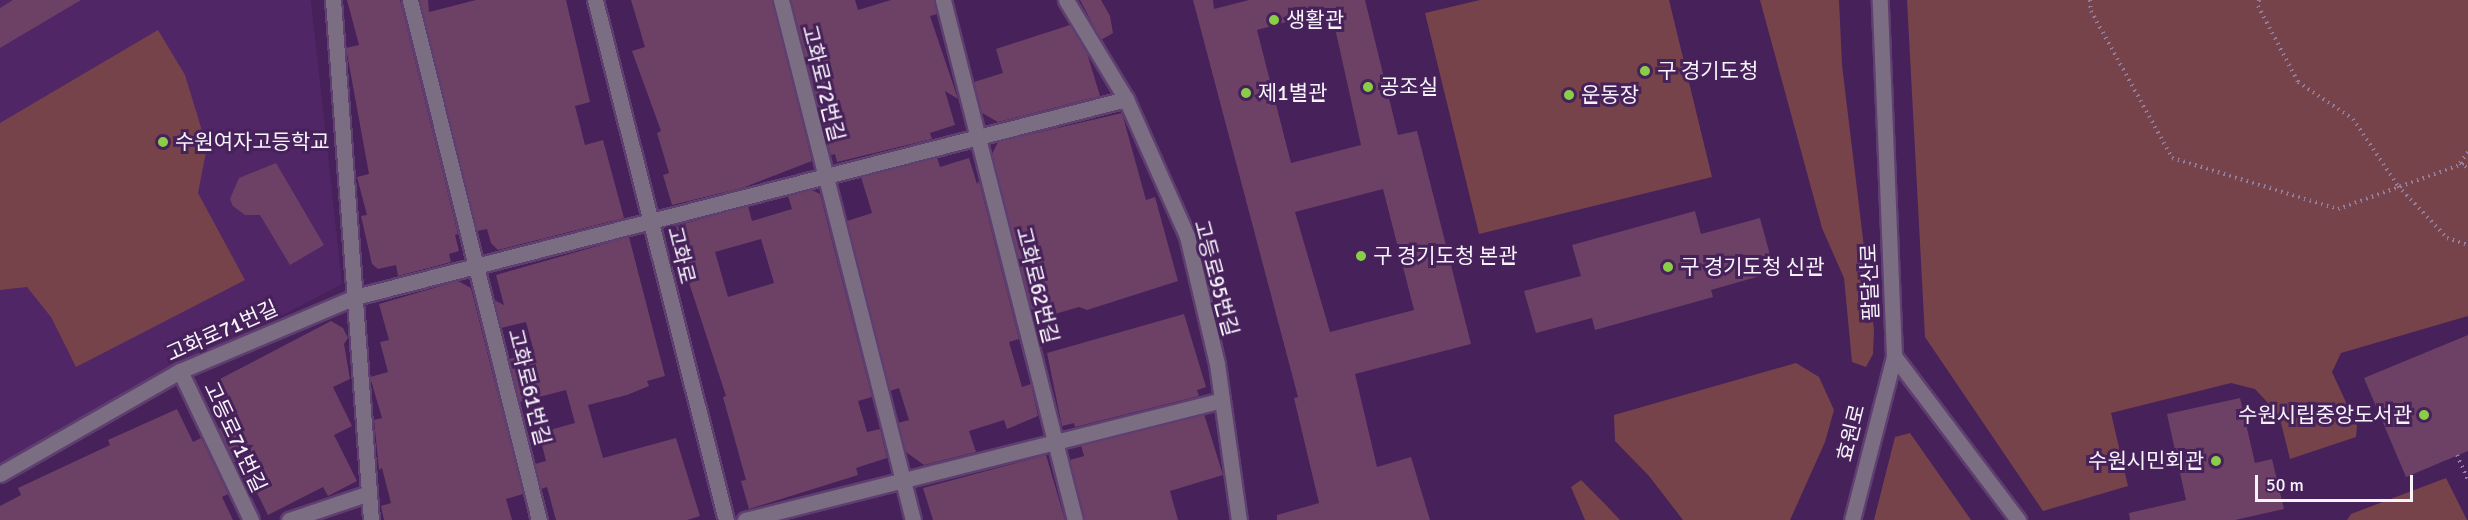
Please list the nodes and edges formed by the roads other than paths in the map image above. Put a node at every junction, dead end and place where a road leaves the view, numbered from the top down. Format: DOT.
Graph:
graph roads {
  1 [pos="333,0"];
  2 [pos="410,0"];
  3 [pos="594,0"];
  4 [pos="781,0"];
  5 [pos="943,0"];
  6 [pos="1066,0"];
  7 [pos="1880,0"];
  8 [pos="1126,99"];
  9 [pos="978,138"];
  10 [pos="825,177"];
  11 [pos="651,219"];
  12 [pos="477,263"];
  13 [pos="355,297"];
  14 [pos="1894,356"];
  15 [pos="180,371"];
  16 [pos="1221,400"];
  17 [pos="1055,442"];
  18 [pos="0,474"];
  19 [pos="903,480"];
  20 [pos="369,493"];
  21 [pos="251,520"];
  22 [pos="289,520"];
  23 [pos="371,520"];
  24 [pos="539,520"];
  25 [pos="726,520"];
  26 [pos="745,520"];
  27 [pos="913,520"];
  28 [pos="1075,520"];
  29 [pos="1239,520"];
  30 [pos="1852,520"];
  31 [pos="2018,520"];
  1 -- 13 [label="street"];
  2 -- 12 [label="street"];
  3 -- 11 [label="street, 고화로"];
  4 -- 10 [label="street, 고화로72번길"];
  5 -- 9 [label="street"];
  6 -- 8 [label="street, 고등로95번길"];
  7 -- 14 [label="street, 팔달산로"];
  8 -- 9 [label="street"];
  8 -- 16 [label="street, 고등로95번길"];
  9 -- 10 [label="street"];
  9 -- 17 [label="street, 고화로62번길"];
  10 -- 11 [label="street"];
  10 -- 19 [label="street"];
  11 -- 12 [label="street, 고화로71번길"];
  11 -- 25 [label="street, 고화로"];
  12 -- 13 [label="street, 고화로71번길"];
  12 -- 24 [label="street, 고화로61번길"];
  13 -- 15 [label="street, 고화로71번길"];
  13 -- 20 [label="street"];
  14 -- 30 [label="street, 효원로"];
  14 -- 31 [label="street"];
  15 -- 18 [label="street, 고화로71번길"];
  15 -- 21 [label="street, 고등로71번길"];
  16 -- 17 [label="street"];
  16 -- 29 [label="street, 고등로95번길"];
  17 -- 19 [label="street"];
  17 -- 28 [label="street, 고화로62번길"];
  19 -- 26 [label="street"];
  19 -- 27 [label="street"];
  20 -- 22 [label="street"];
  20 -- 23 [label="street"];
}
